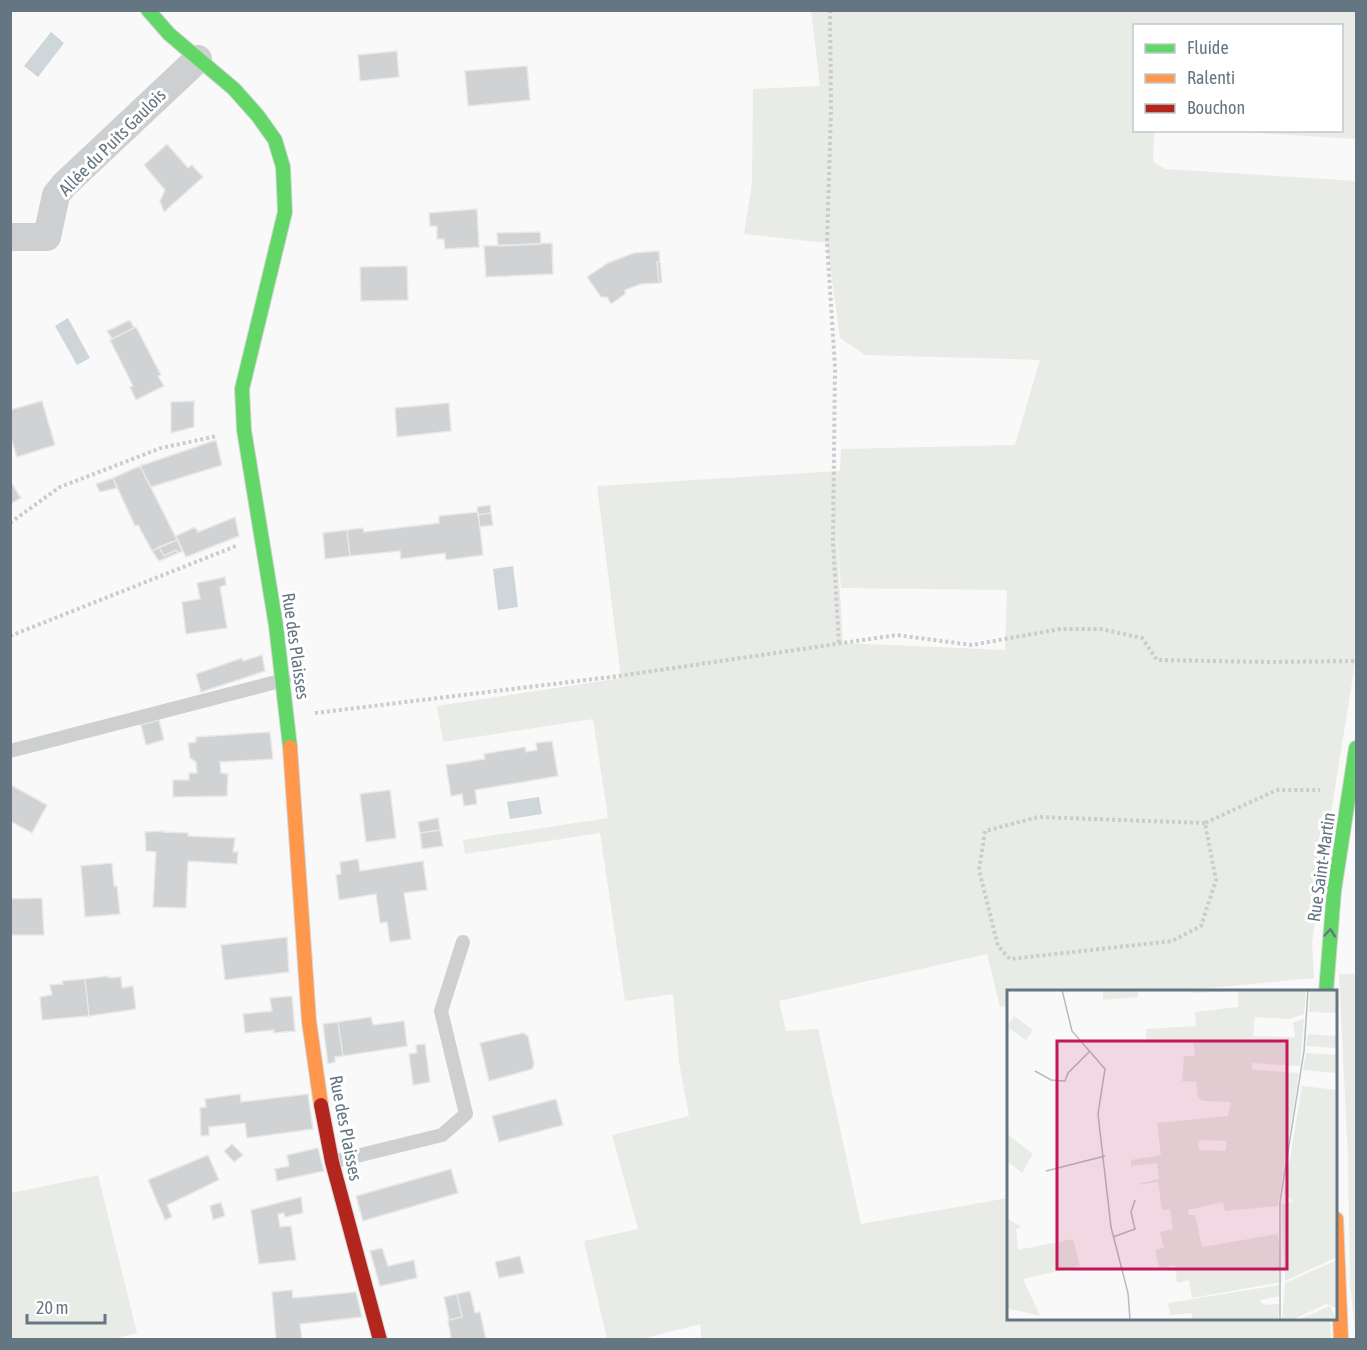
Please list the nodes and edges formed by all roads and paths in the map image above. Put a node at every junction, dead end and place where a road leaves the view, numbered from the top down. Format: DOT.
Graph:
graph roads {
  1 [pos="148,10"];
  2 [pos="830,10"];
  3 [pos="198,59"];
  4 [pos="10,237"];
  5 [pos="244,430"];
  6 [pos="10,523"];
  7 [pos="261,536"];
  8 [pos="10,636"];
  9 [pos="839,643"];
  10 [pos="1356,661"];
  11 [pos="284,680"];
  12 [pos="288,716"];
  13 [pos="1356,748"];
  14 [pos="10,751"];
  15 [pos="1350,791"];
  16 [pos="1205,823"];
  17 [pos="463,942"];
  18 [pos="1326,990"];
  19 [pos="332,1162"];
  20 [pos="1337,1259"];
  21 [pos="380,1340"];
  22 [pos="1341,1340"];
  1 -- 3 [label="street, Rue des Plaisses"];
  2 -- 9 [label="path"];
  3 -- 4 [label="street, Allée du Puits Gaulois"];
  3 -- 5 [label="street, Rue des Plaisses"];
  5 -- 6 [label="path"];
  5 -- 7 [label="street, Rue des Plaisses"];
  7 -- 8 [label="path"];
  7 -- 11 [label="street, Rue des Plaisses"];
  9 -- 10 [label="path"];
  9 -- 12 [label="path"];
  11 -- 12 [label="street, Rue des Plaisses"];
  11 -- 14 [label="lane"];
  12 -- 19 [label="street, Rue des Plaisses"];
  13 -- 15 [label="street, Rue Saint-Martin"];
  15 -- 16 [label="path"];
  18 -- 15 [label="street, Rue Saint-Martin, one-way"];
  16 -- 16 [label="path"];
  17 -- 19 [label="lane"];
  19 -- 21 [label="street, Rue des Plaisses"];
  20 -- 22 [label="street"];
}
